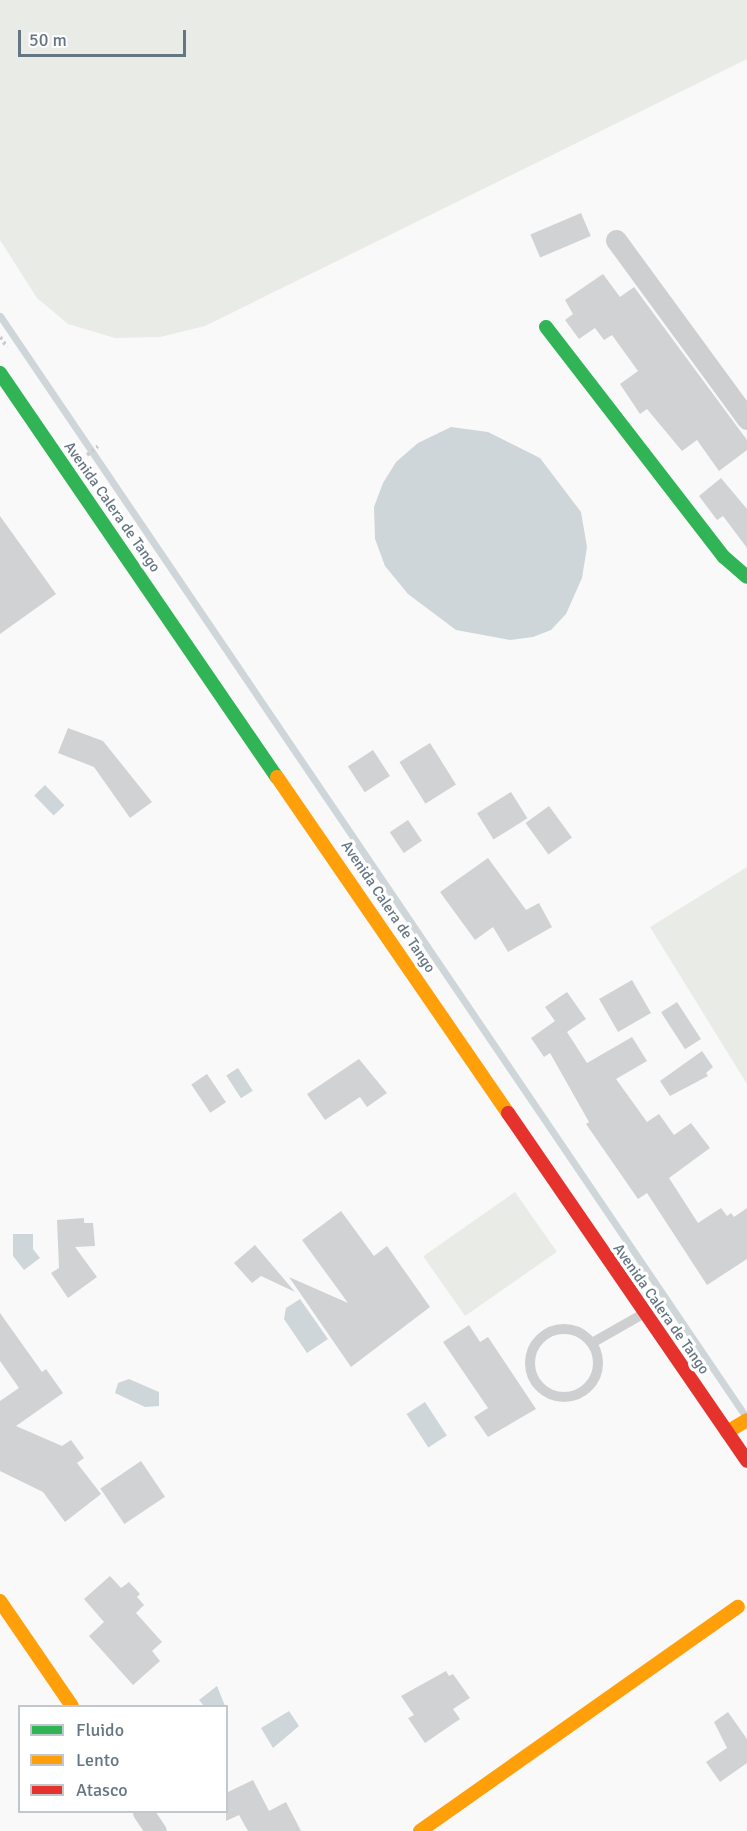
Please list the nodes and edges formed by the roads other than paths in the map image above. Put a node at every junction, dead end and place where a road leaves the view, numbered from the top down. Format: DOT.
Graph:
graph roads {
  1 [pos="616,240"];
  2 [pos="546,327"];
  3 [pos="0,373"];
  4 [pos="747,419"];
  5 [pos="747,577"];
  6 [pos="644,1313"];
  7 [pos="592,1344"];
  8 [pos="744,1422"];
  9 [pos="727,1432"];
  10 [pos="747,1461"];
  11 [pos="0,1601"];
  12 [pos="738,1607"];
  13 [pos="71,1705"];
  14 [pos="144,1813"];
  15 [pos="156,1831"];
  16 [pos="420,1831"];
  1 -- 4 [label="street"];
  2 -- 5 [label="main road"];
  3 -- 6 [label="main road, Avenida Calera de Tango"];
  6 -- 7 [label="lane"];
  6 -- 9 [label="main road, Avenida Calera de Tango"];
  7 -- 7 [label="lane"];
  8 -- 9 [label="main road"];
  9 -- 10 [label="main road, Avenida Calera de Tango"];
  11 -- 13 [label="main road"];
  12 -- 16 [label="main road"];
  14 -- 15 [label="street"];
}
